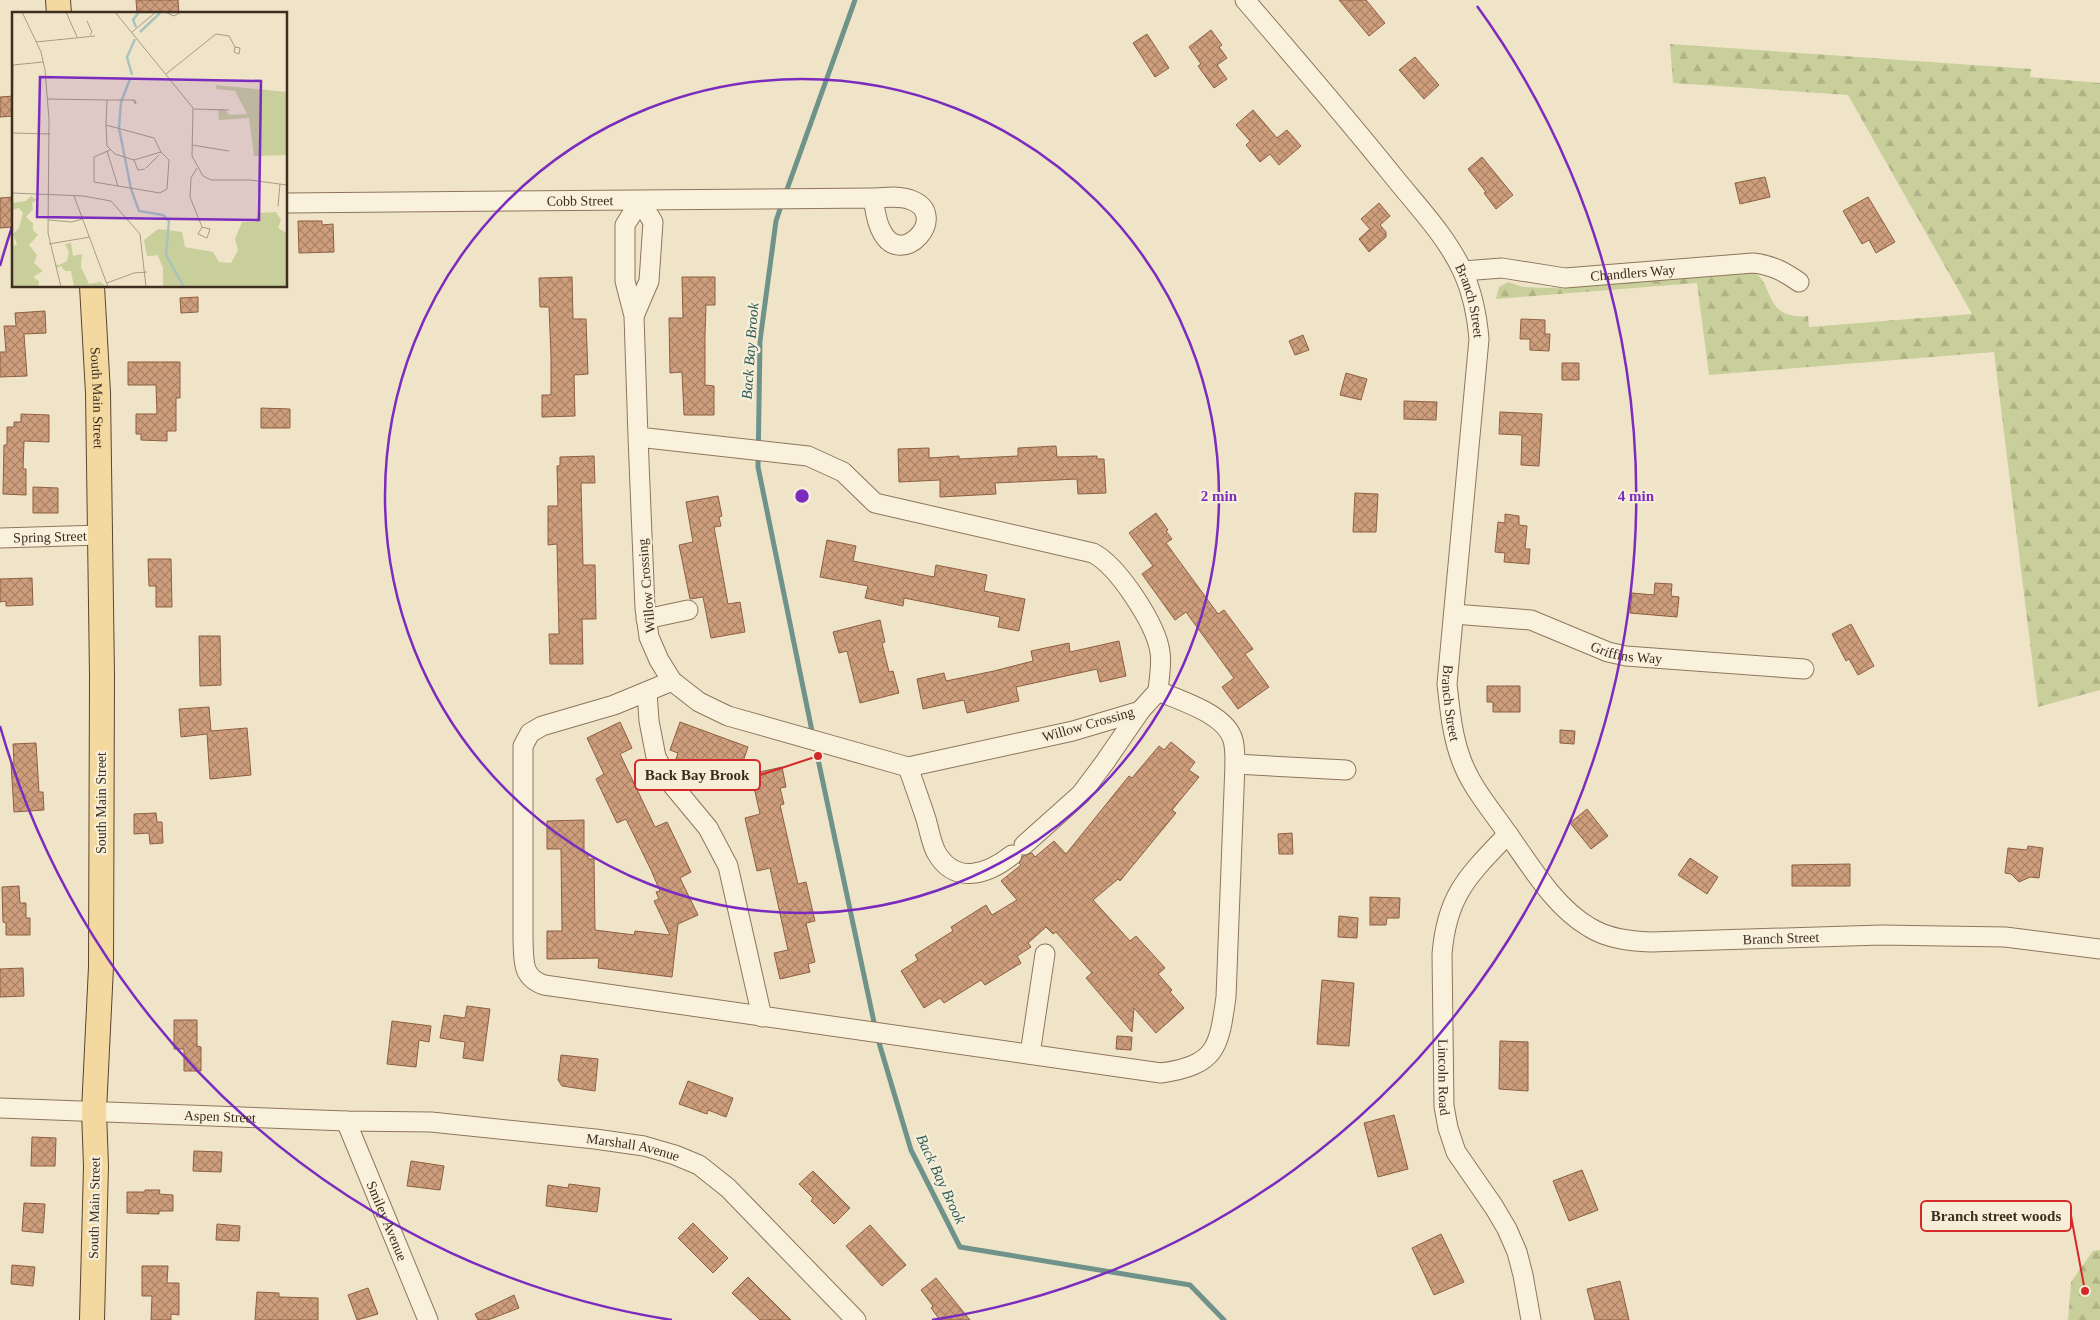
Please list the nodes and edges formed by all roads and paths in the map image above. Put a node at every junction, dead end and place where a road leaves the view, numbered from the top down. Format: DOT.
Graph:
graph roads {
  1 [pos="1244,0"];
  2 [pos="872,198"];
  3 [pos="640,201"];
  4 [pos="288,204"];
  5 [pos="1463,271"];
  6 [pos="1799,282"];
  7 [pos="92,288"];
  8 [pos="634,316"];
  9 [pos="638,437"];
  10 [pos="101,535"];
  11 [pos="0,538"];
  12 [pos="688,610"];
  13 [pos="1454,614"];
  14 [pos="646,619"];
  15 [pos="1804,668"];
  16 [pos="672,681"];
  17 [pos="1158,691"];
  18 [pos="647,692"];
  19 [pos="1140,711"];
  20 [pos="1235,764"];
  21 [pos="908,767"];
  22 [pos="1346,770"];
  23 [pos="1508,834"];
  24 [pos="2100,949"];
  25 [pos="1045,954"];
  26 [pos="762,1017"];
  27 [pos="1030,1054"];
  28 [pos="0,1108"];
  29 [pos="94,1111"];
  30 [pos="346,1121"];
  31 [pos="92,1320"];
  32 [pos="428,1320"];
  33 [pos="856,1320"];
  34 [pos="1530,1320"];
  1 -- 5 [label="street, Branch Street"];
  2 -- 3 [label="street, Cobb Street"];
  3 -- 4 [label="street, Cobb Street"];
  3 -- 8 [label="street, Willow Crossing"];
  3 -- 8 [label="street, Willow Crossing"];
  5 -- 6 [label="street, Chandlers Way"];
  5 -- 13 [label="street, Branch Street"];
  7 -- 10 [label="main road, South Main Street"];
  8 -- 9 [label="street, Willow Crossing"];
  9 -- 14 [label="street, Willow Crossing"];
  9 -- 17 [label="street"];
  10 -- 11 [label="street, Spring Street"];
  10 -- 29 [label="main road, South Main Street"];
  12 -- 14 [label="street"];
  13 -- 15 [label="street, Griffins Way"];
  13 -- 23 [label="street, Branch Street"];
  14 -- 16 [label="street, Willow Crossing"];
  16 -- 18 [label="street"];
  16 -- 21 [label="street, Willow Crossing"];
  17 -- 19 [label="street, Willow Crossing"];
  17 -- 20 [label="street"];
  18 -- 26 [label="street"];
  18 -- 26 [label="street"];
  19 -- 21 [label="street, Willow Crossing"];
  19 -- 21 [label="street"];
  20 -- 22 [label="street"];
  20 -- 27 [label="street"];
  23 -- 24 [label="street, Branch Street"];
  23 -- 34 [label="street, Lincoln Road"];
  25 -- 27 [label="street"];
  26 -- 27 [label="street"];
  28 -- 29 [label="street, Aspen Street"];
  29 -- 30 [label="street, Aspen Street"];
  29 -- 31 [label="main road, South Main Street"];
  30 -- 32 [label="street, Smiley Avenue"];
  30 -- 33 [label="street, Marshall Avenue"];
}
